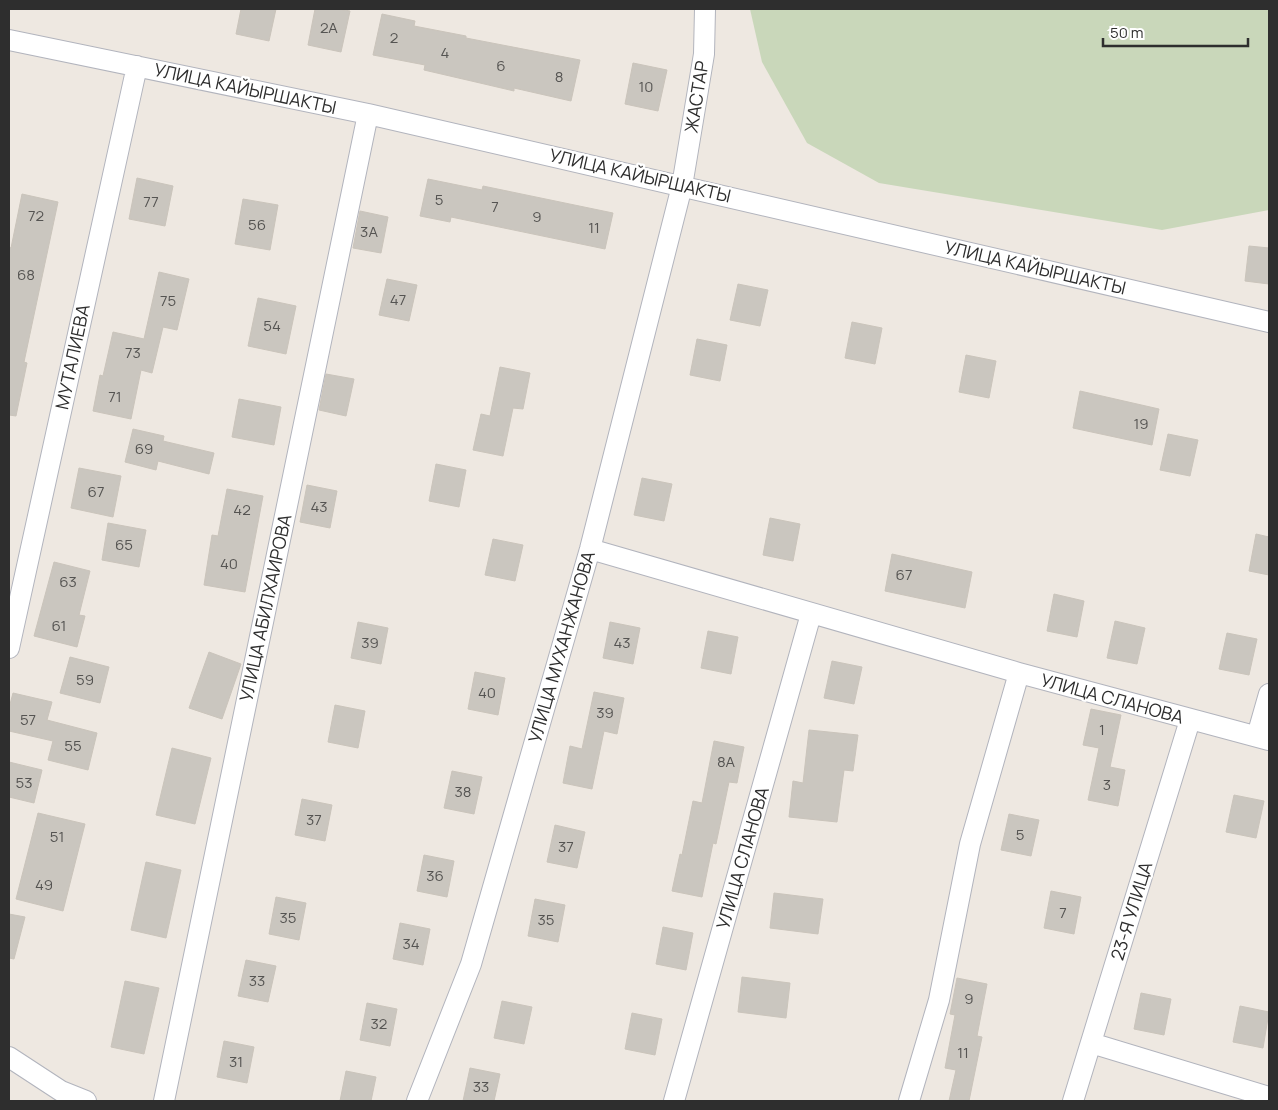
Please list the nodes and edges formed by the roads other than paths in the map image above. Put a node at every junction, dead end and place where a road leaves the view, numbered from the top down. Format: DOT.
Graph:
graph roads {
  1 [pos="705,9"];
  2 [pos="9,40"];
  3 [pos="137,66"];
  4 [pos="368,114"];
  5 [pos="682,186"];
  6 [pos="1269,322"];
  7 [pos="590,549"];
  8 [pos="811,614"];
  9 [pos="9,648"];
  10 [pos="1019,673"];
  11 [pos="1269,694"];
  12 [pos="1190,720"];
  13 [pos="1263,738"];
  14 [pos="1091,1043"];
  15 [pos="9,1057"];
  16 [pos="1269,1097"];
  17 [pos="86,1101"];
  18 [pos="164,1101"];
  19 [pos="417,1101"];
  20 [pos="674,1101"];
  21 [pos="909,1101"];
  22 [pos="1073,1101"];
  1 -- 5 [label="street, ЖАСТАР"];
  2 -- 3 [label="street, УЛИЦА КАЙЫРШАКТЫ"];
  3 -- 4 [label="street, УЛИЦА КАЙЫРШАКТЫ"];
  3 -- 9 [label="street, МУТАЛИЕВА"];
  4 -- 5 [label="street, УЛИЦА КАЙЫРШАКТЫ"];
  4 -- 18 [label="street, УЛИЦА АБИЛХАИРОВА"];
  5 -- 6 [label="street, УЛИЦА КАЙЫРШАКТЫ"];
  5 -- 7 [label="street, УЛИЦА МУХАНЖАНОВА"];
  7 -- 8 [label="street, УЛИЦА СЛАНОВА"];
  7 -- 19 [label="street, УЛИЦА МУХАНЖАНОВА"];
  8 -- 10 [label="street, УЛИЦА СЛАНОВА"];
  8 -- 20 [label="street, УЛИЦА СЛАНОВА"];
  10 -- 12 [label="street, УЛИЦА СЛАНОВА"];
  10 -- 21 [label="street"];
  11 -- 13 [label="street"];
  12 -- 13 [label="street, УЛИЦА СЛАНОВА"];
  12 -- 14 [label="street, 23-Я УЛИЦА"];
  14 -- 16 [label="street"];
  14 -- 22 [label="street, 23-Я УЛИЦА"];
  15 -- 17 [label="street"];
}
